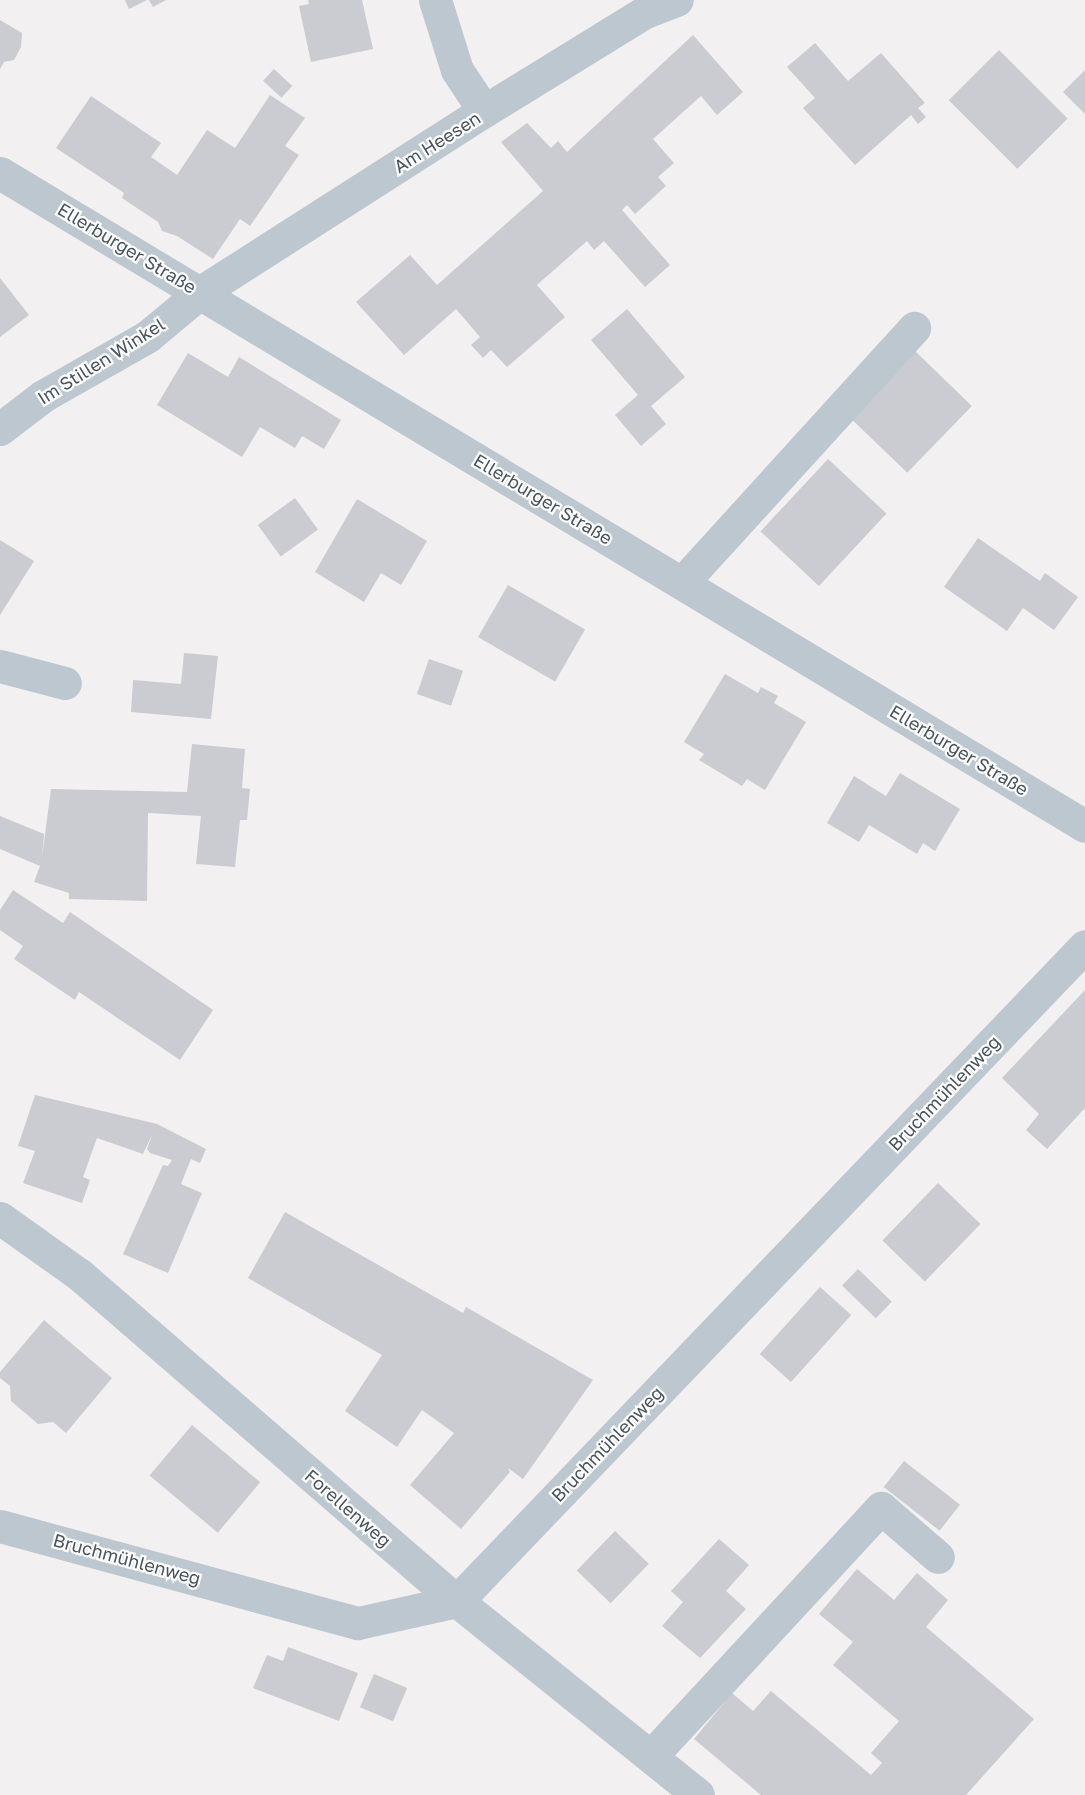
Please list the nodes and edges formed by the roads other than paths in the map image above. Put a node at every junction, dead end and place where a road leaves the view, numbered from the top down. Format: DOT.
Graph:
graph roads {
  1 [pos="435,0"];
  2 [pos="677,0"];
  3 [pos="484,111"];
  4 [pos="0,173"];
  5 [pos="201,292"];
  6 [pos="914,328"];
  7 [pos="0,429"];
  8 [pos="682,583"];
  9 [pos="0,666"];
  10 [pos="65,683"];
  11 [pos="1085,826"];
  12 [pos="1085,946"];
  13 [pos="0,1218"];
  14 [pos="0,1526"];
  15 [pos="938,1557"];
  16 [pos="457,1601"];
  17 [pos="652,1755"];
  18 [pos="698,1795"];
  1 -- 3 [label="street"];
  2 -- 3 [label="street, Am Heesen"];
  3 -- 5 [label="street, Am Heesen"];
  4 -- 5 [label="street, Ellerburger Straße"];
  5 -- 7 [label="street, Im Stillen Winkel"];
  5 -- 8 [label="street, Ellerburger Straße"];
  6 -- 8 [label="street"];
  8 -- 11 [label="street, Ellerburger Straße"];
  9 -- 10 [label="street"];
  12 -- 16 [label="street, Bruchmühlenweg"];
  13 -- 16 [label="street, Forellenweg"];
  14 -- 16 [label="street, Bruchmühlenweg"];
  15 -- 17 [label="street"];
  16 -- 17 [label="street, Forellenweg"];
  17 -- 18 [label="street, Forellenweg"];
}
